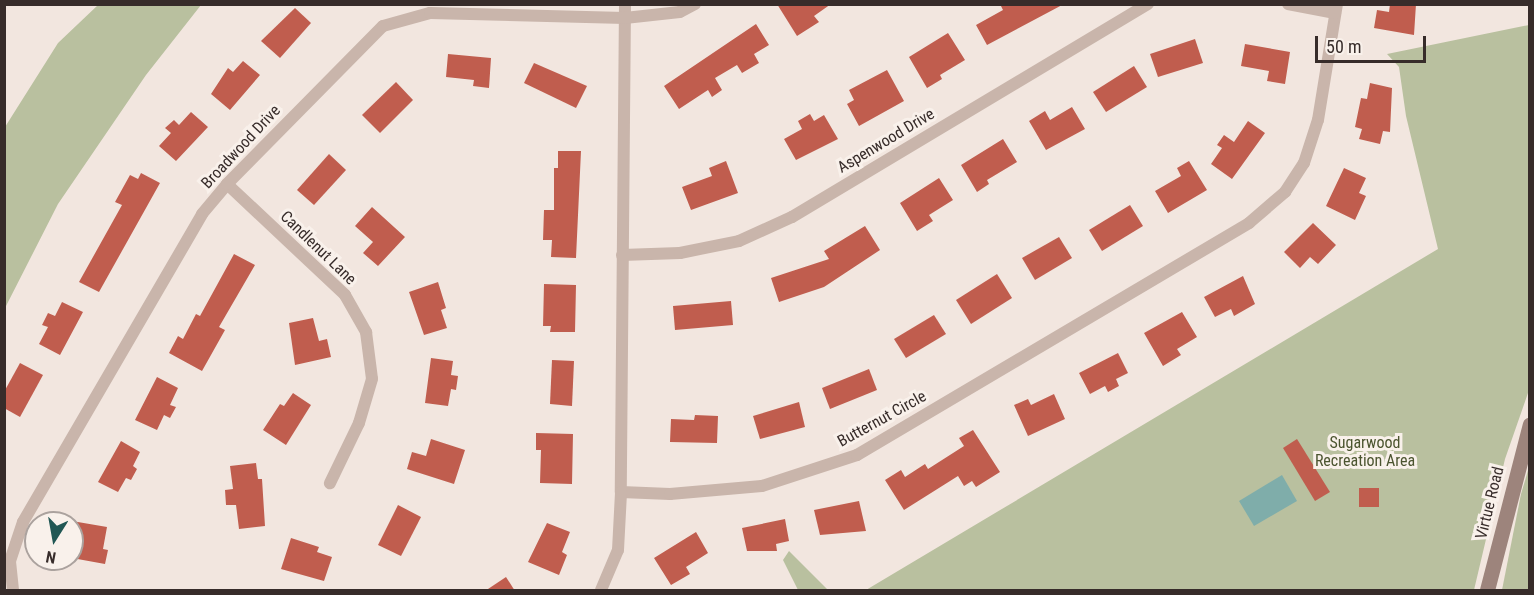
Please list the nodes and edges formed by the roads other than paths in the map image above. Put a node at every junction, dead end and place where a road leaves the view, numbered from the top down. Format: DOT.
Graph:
graph roads {
  1 [pos="625,4"];
  2 [pos="695,4"];
  3 [pos="1148,4"];
  4 [pos="1288,4"];
  5 [pos="1336,9"];
  6 [pos="625,18"];
  7 [pos="227,184"];
  8 [pos="622,255"];
  9 [pos="1530,424"];
  10 [pos="330,483"];
  11 [pos="621,492"];
  12 [pos="13,591"];
  13 [pos="601,591"];
  14 [pos="1487,591"];
  1 -- 6 [label="street"];
  2 -- 6 [label="street, Broadwood Drive"];
  3 -- 8 [label="street, Aspenwood Drive"];
  4 -- 5 [label="street"];
  5 -- 11 [label="street, Butternut Circle"];
  6 -- 7 [label="street, Broadwood Drive"];
  6 -- 8 [label="street"];
  7 -- 10 [label="street, Candlenut Lane"];
  7 -- 12 [label="street, Broadwood Drive"];
  8 -- 11 [label="street"];
  9 -- 14 [label="street, Virtue Road"];
  11 -- 13 [label="street"];
}
